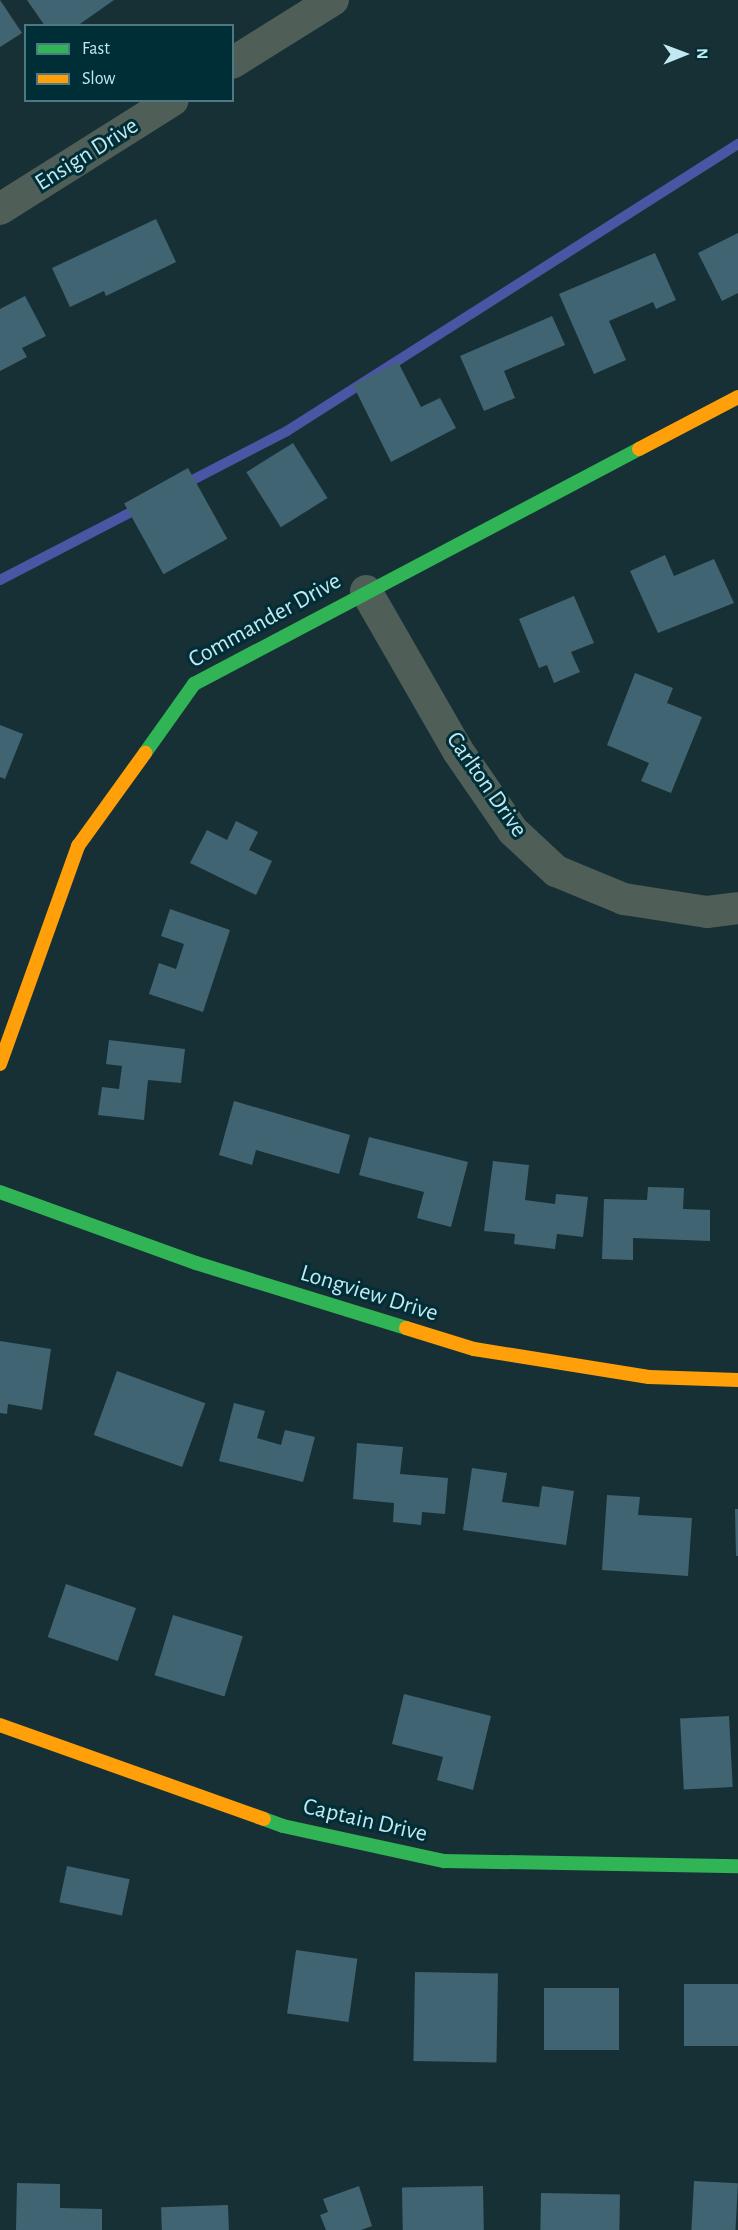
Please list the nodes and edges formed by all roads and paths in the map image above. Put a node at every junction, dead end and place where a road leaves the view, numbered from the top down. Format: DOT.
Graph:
graph roads {
  1 [pos="333,0"];
  2 [pos="234,62"];
  3 [pos="170,102"];
  4 [pos="0,210"];
  5 [pos="738,397"];
  6 [pos="366,591"];
  7 [pos="738,908"];
  8 [pos="0,1064"];
  9 [pos="0,1192"];
  10 [pos="738,1380"];
  11 [pos="0,1725"];
  12 [pos="738,1866"];
  1 -- 2 [label="street"];
  3 -- 4 [label="street, Ensign Drive"];
  5 -- 6 [label="street, Commander Drive"];
  6 -- 7 [label="street, Carlton Drive"];
  6 -- 8 [label="street, Commander Drive"];
  9 -- 10 [label="street, Longview Drive"];
  11 -- 12 [label="street, Captain Drive"];
}
